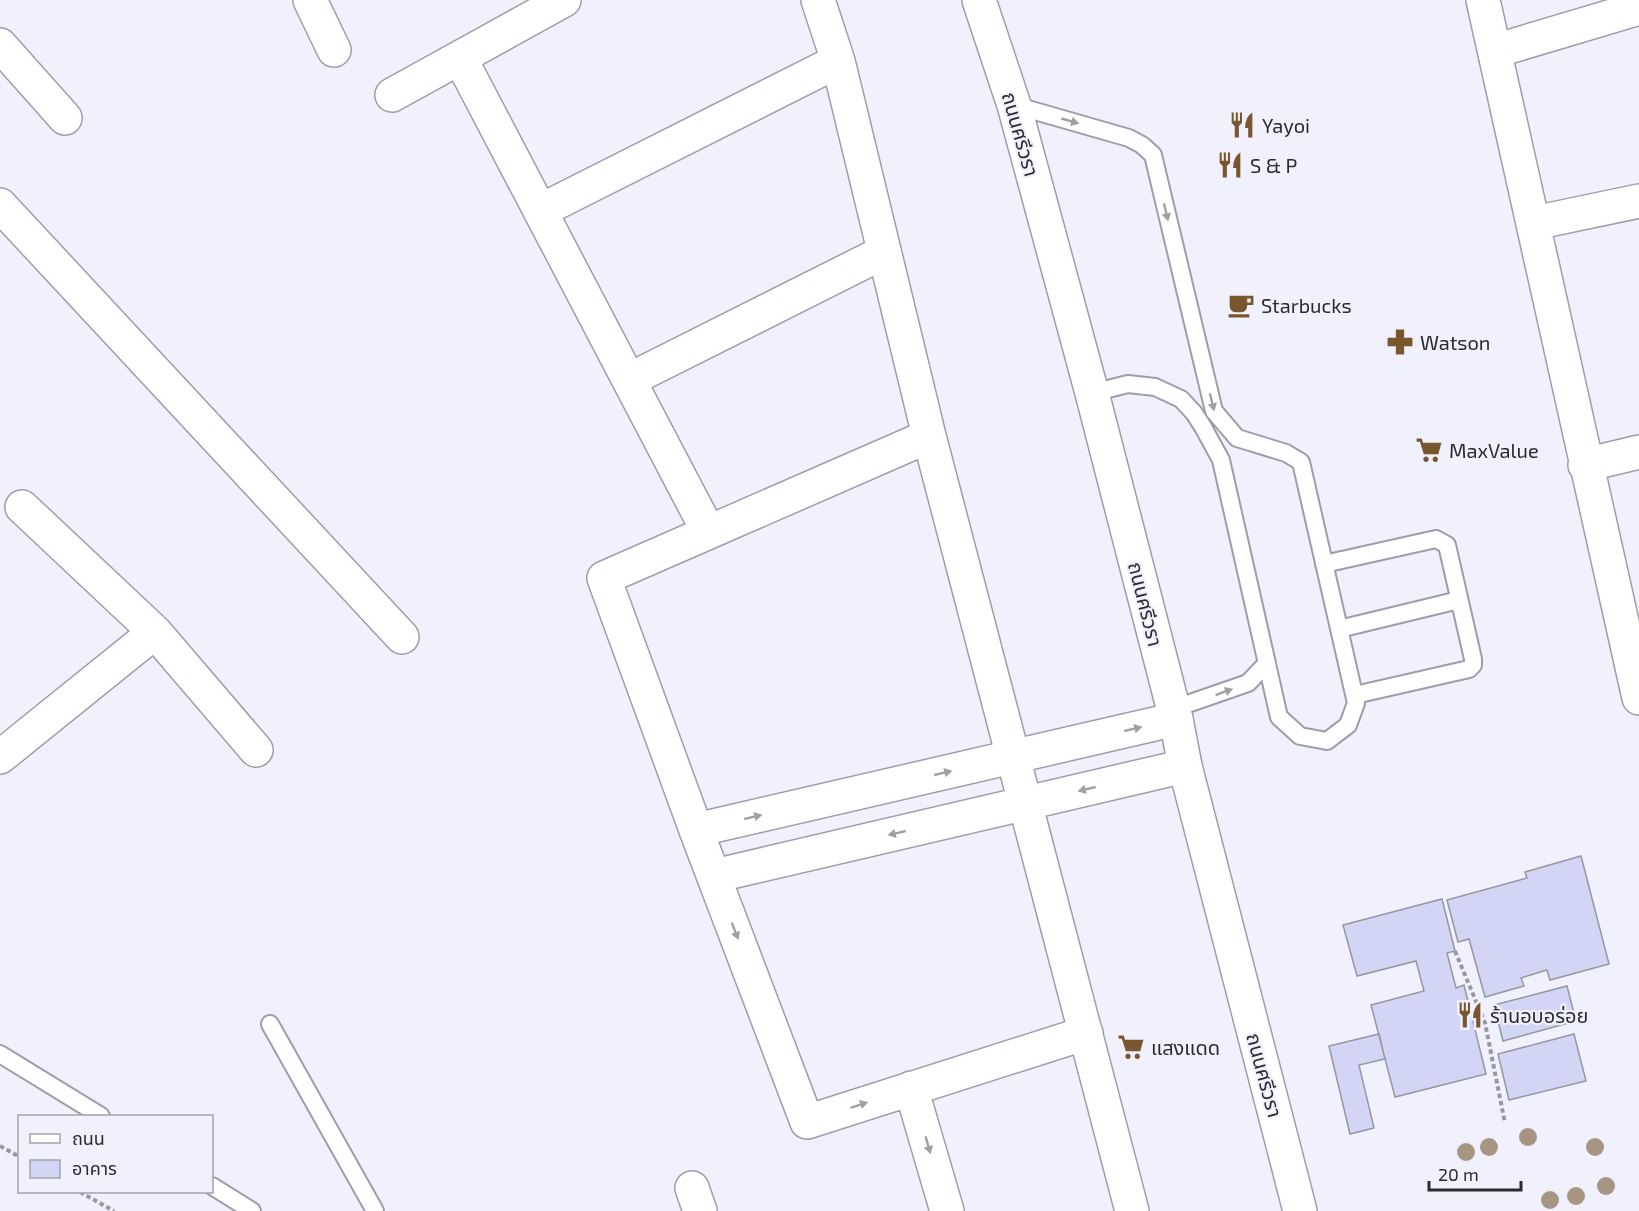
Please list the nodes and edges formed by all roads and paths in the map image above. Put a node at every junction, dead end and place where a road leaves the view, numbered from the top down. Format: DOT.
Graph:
graph roads {
  1 [pos="310,0"];
  2 [pos="564,0"];
  3 [pos="819,0"];
  4 [pos="979,0"];
  5 [pos="1483,0"];
  6 [pos="1639,8"];
  7 [pos="0,45"];
  8 [pos="334,50"];
  9 [pos="1495,51"];
  10 [pos="460,58"];
  11 [pos="838,61"];
  12 [pos="392,95"];
  13 [pos="1014,105"];
  14 [pos="65,118"];
  15 [pos="1639,201"];
  16 [pos="0,205"];
  17 [pos="540,211"];
  18 [pos="1534,223"];
  19 [pos="884,252"];
  20 [pos="629,380"];
  21 [pos="1092,393"];
  22 [pos="929,436"];
  23 [pos="1639,452"];
  24 [pos="1585,465"];
  25 [pos="22,507"];
  26 [pos="708,531"];
  27 [pos="1324,564"];
  28 [pos="1459,600"];
  29 [pos="1339,629"];
  30 [pos="155,632"];
  31 [pos="402,637"];
  32 [pos="1267,663"];
  33 [pos="1354,695"];
  34 [pos="1639,698"];
  35 [pos="1174,714"];
  36 [pos="256,750"];
  37 [pos="1013,756"];
  38 [pos="0,757"];
  39 [pos="1185,766"];
  40 [pos="1026,803"];
  41 [pos="696,830"];
  42 [pos="714,876"];
  43 [pos="1455,951"];
  44 [pos="270,1024"];
  45 [pos="1086,1033"];
  46 [pos="0,1054"];
  47 [pos="911,1088"];
  48 [pos="99,1115"];
  49 [pos="1505,1123"];
  50 [pos="0,1146"];
  51 [pos="18,1156"];
  52 [pos="213,1187"];
  53 [pos="83,1193"];
  54 [pos="114,1211"];
  55 [pos="252,1211"];
  56 [pos="375,1211"];
  57 [pos="947,1211"];
  58 [pos="1132,1211"];
  59 [pos="1300,1211"];
  1 -- 8 [label="street"];
  2 -- 10 [label="street"];
  3 -- 11 [label="street"];
  4 -- 13 [label="street, ถนนศรีวรา"];
  5 -- 9 [label="street"];
  6 -- 9 [label="street"];
  7 -- 14 [label="street"];
  9 -- 18 [label="street"];
  10 -- 12 [label="street"];
  10 -- 17 [label="street"];
  11 -- 17 [label="street"];
  11 -- 19 [label="street"];
  13 -- 21 [label="street, ถนนศรีวรา"];
  13 -- 27 [label="lane, one-way"];
  15 -- 18 [label="street"];
  16 -- 31 [label="street"];
  17 -- 20 [label="street"];
  18 -- 24 [label="street"];
  19 -- 20 [label="street"];
  19 -- 22 [label="street"];
  20 -- 26 [label="street"];
  21 -- 32 [label="lane"];
  21 -- 35 [label="street, ถนนศรีวรา"];
  22 -- 26 [label="street"];
  22 -- 37 [label="street"];
  23 -- 24 [label="street"];
  24 -- 34 [label="street"];
  25 -- 30 [label="street"];
  26 -- 41 [label="street"];
  27 -- 28 [label="lane"];
  27 -- 29 [label="lane"];
  28 -- 29 [label="lane"];
  28 -- 33 [label="lane"];
  29 -- 33 [label="lane"];
  30 -- 36 [label="street"];
  30 -- 38 [label="street"];
  32 -- 33 [label="lane"];
  35 -- 32 [label="lane, one-way"];
  37 -- 35 [label="street, one-way"];
  35 -- 39 [label="street, ถนนศรีวรา"];
  37 -- 40 [label="street"];
  41 -- 37 [label="street, one-way"];
  39 -- 40 [label="street, one-way"];
  39 -- 59 [label="street, ถนนศรีวรา"];
  40 -- 42 [label="street, one-way"];
  40 -- 45 [label="street"];
  41 -- 42 [label="street"];
  42 -- 47 [label="street, one-way"];
  43 -- 49 [label="path"];
  44 -- 56 [label="lane"];
  45 -- 47 [label="street"];
  45 -- 58 [label="street"];
  46 -- 48 [label="lane"];
  47 -- 57 [label="street, one-way"];
  50 -- 51 [label="path"];
  52 -- 55 [label="lane"];
  53 -- 54 [label="path"];
}
